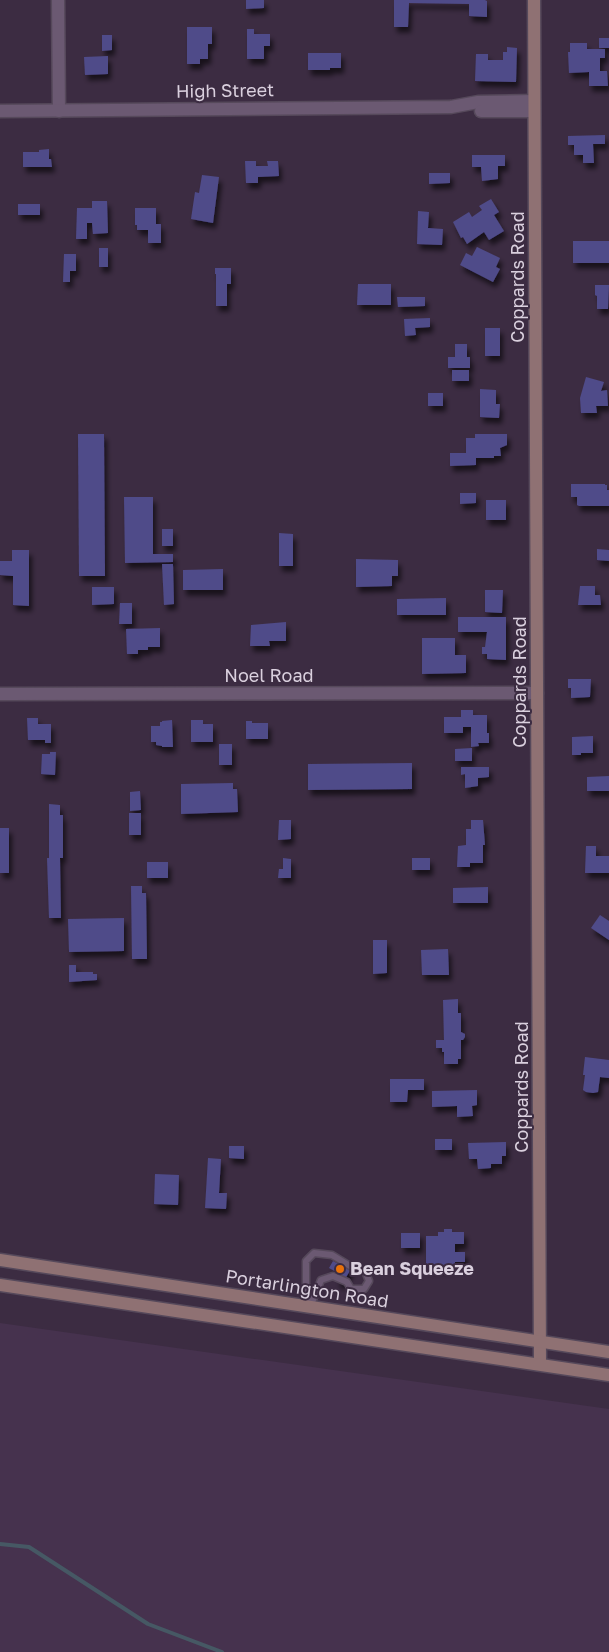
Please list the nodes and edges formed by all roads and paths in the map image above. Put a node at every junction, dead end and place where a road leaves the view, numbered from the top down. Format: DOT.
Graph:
graph roads {
  1 [pos="58,0"];
  2 [pos="534,0"];
  3 [pos="534,106"];
  4 [pos="0,111"];
  5 [pos="59,111"];
  6 [pos="537,693"];
  7 [pos="0,694"];
  8 [pos="0,1260"];
  9 [pos="0,1285"];
  10 [pos="310,1307"];
  11 [pos="541,1342"];
  12 [pos="609,1352"];
  13 [pos="540,1364"];
  14 [pos="609,1375"];
  1 -- 5 [label="street"];
  2 -- 3 [label="street, Coppards Road"];
  3 -- 5 [label="street, High Street"];
  3 -- 6 [label="street, Coppards Road"];
  4 -- 5 [label="street, High Street"];
  6 -- 7 [label="street, Noel Road"];
  6 -- 11 [label="street, Coppards Road"];
  8 -- 10 [label="street, Portarlington Road"];
  9 -- 13 [label="street"];
  10 -- 10 [label="lane"];
  10 -- 11 [label="street, Portarlington Road"];
  11 -- 12 [label="street, Portarlington Road"];
  11 -- 13 [label="street, Coppards Road"];
  13 -- 14 [label="street"];
}
